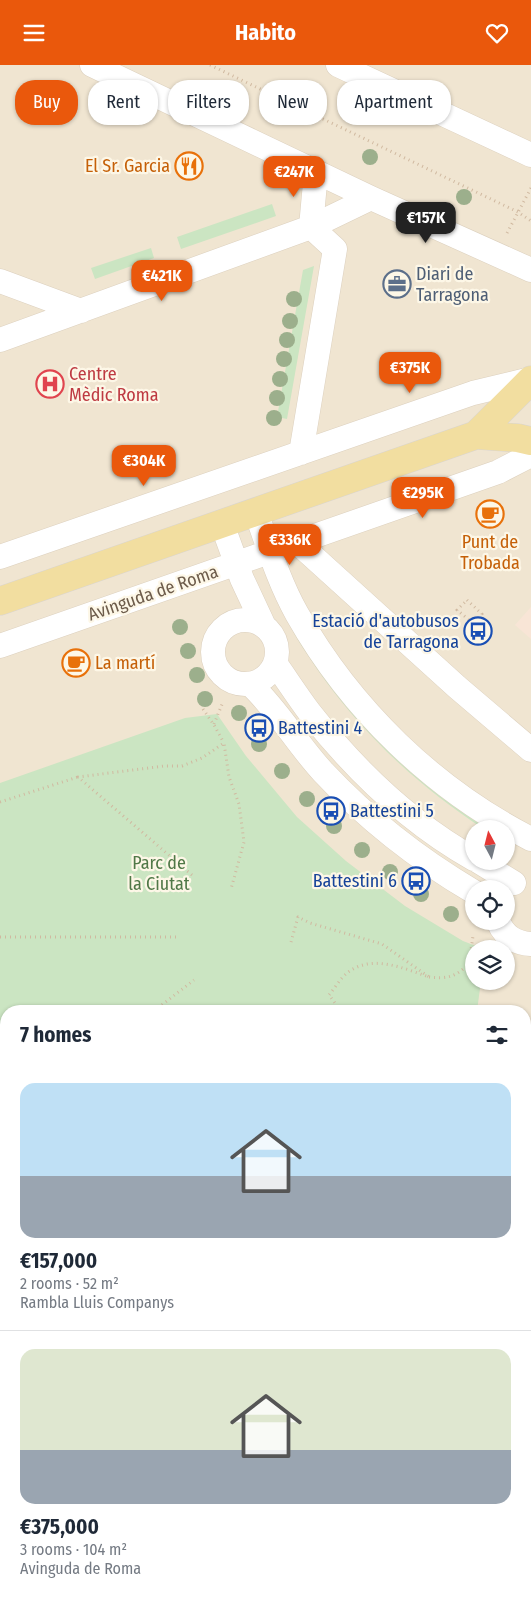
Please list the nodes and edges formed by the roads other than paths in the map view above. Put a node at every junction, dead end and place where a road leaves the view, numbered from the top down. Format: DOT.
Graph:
graph roads {
  1 [pos="92,65"];
  2 [pos="338,65"];
  3 [pos="377,72"];
  4 [pos="531,155"];
  5 [pos="316,172"];
  6 [pos="371,198"];
  7 [pos="311,227"];
  8 [pos="527,264"];
  9 [pos="0,281"];
  10 [pos="80,311"];
  11 [pos="0,340"];
  12 [pos="531,380"];
  13 [pos="476,435"];
  14 [pos="531,441"];
  15 [pos="302,453"];
  16 [pos="531,455"];
  17 [pos="256,512"];
  18 [pos="222,524"];
  19 [pos="298,543"];
  20 [pos="270,552"];
  21 [pos="0,557"];
  22 [pos="239,571"];
  23 [pos="0,601"];
  24 [pos="227,625"];
  25 [pos="264,626"];
  26 [pos="0,646"];
  27 [pos="275,663"];
  28 [pos="250,684"];
  29 [pos="531,750"];
  30 [pos="531,839"];
  31 [pos="465,853"];
  32 [pos="493,870"];
  33 [pos="517,884"];
  34 [pos="465,887"];
  35 [pos="502,930"];
  36 [pos="531,944"];
  1 -- 5 [label="street"];
  2 -- 3 [label="street"];
  3 -- 4 [label="street"];
  5 -- 6 [label="street"];
  5 -- 7 [label="street"];
  6 -- 7 [label="street"];
  6 -- 8 [label="street"];
  7 -- 10 [label="street"];
  7 -- 15 [label="street"];
  9 -- 10 [label="street"];
  10 -- 11 [label="street"];
  12 -- 13 [label="main road"];
  12 -- 15 [label="street"];
  13 -- 14 [label="main road"];
  13 -- 17 [label="main road"];
  15 -- 21 [label="street"];
  16 -- 19 [label="street, Avinguda de Roma"];
  17 -- 18 [label="main road"];
  17 -- 20 [label="street"];
  18 -- 22 [label="street"];
  18 -- 23 [label="main road"];
  19 -- 20 [label="street, Avinguda de Roma"];
  19 -- 29 [label="street"];
  20 -- 22 [label="street, Avinguda de Roma"];
  20 -- 30 [label="street"];
  22 -- 24 [label="street"];
  22 -- 25 [label="street"];
  22 -- 26 [label="street, Avinguda de Roma"];
  24 -- 25 [label="street"];
  24 -- 28 [label="street"];
  25 -- 27 [label="street"];
  27 -- 28 [label="street"];
  27 -- 31 [label="street"];
  28 -- 34 [label="street"];
  32 -- 33 [label="street"];
  35 -- 36 [label="street"];
}
